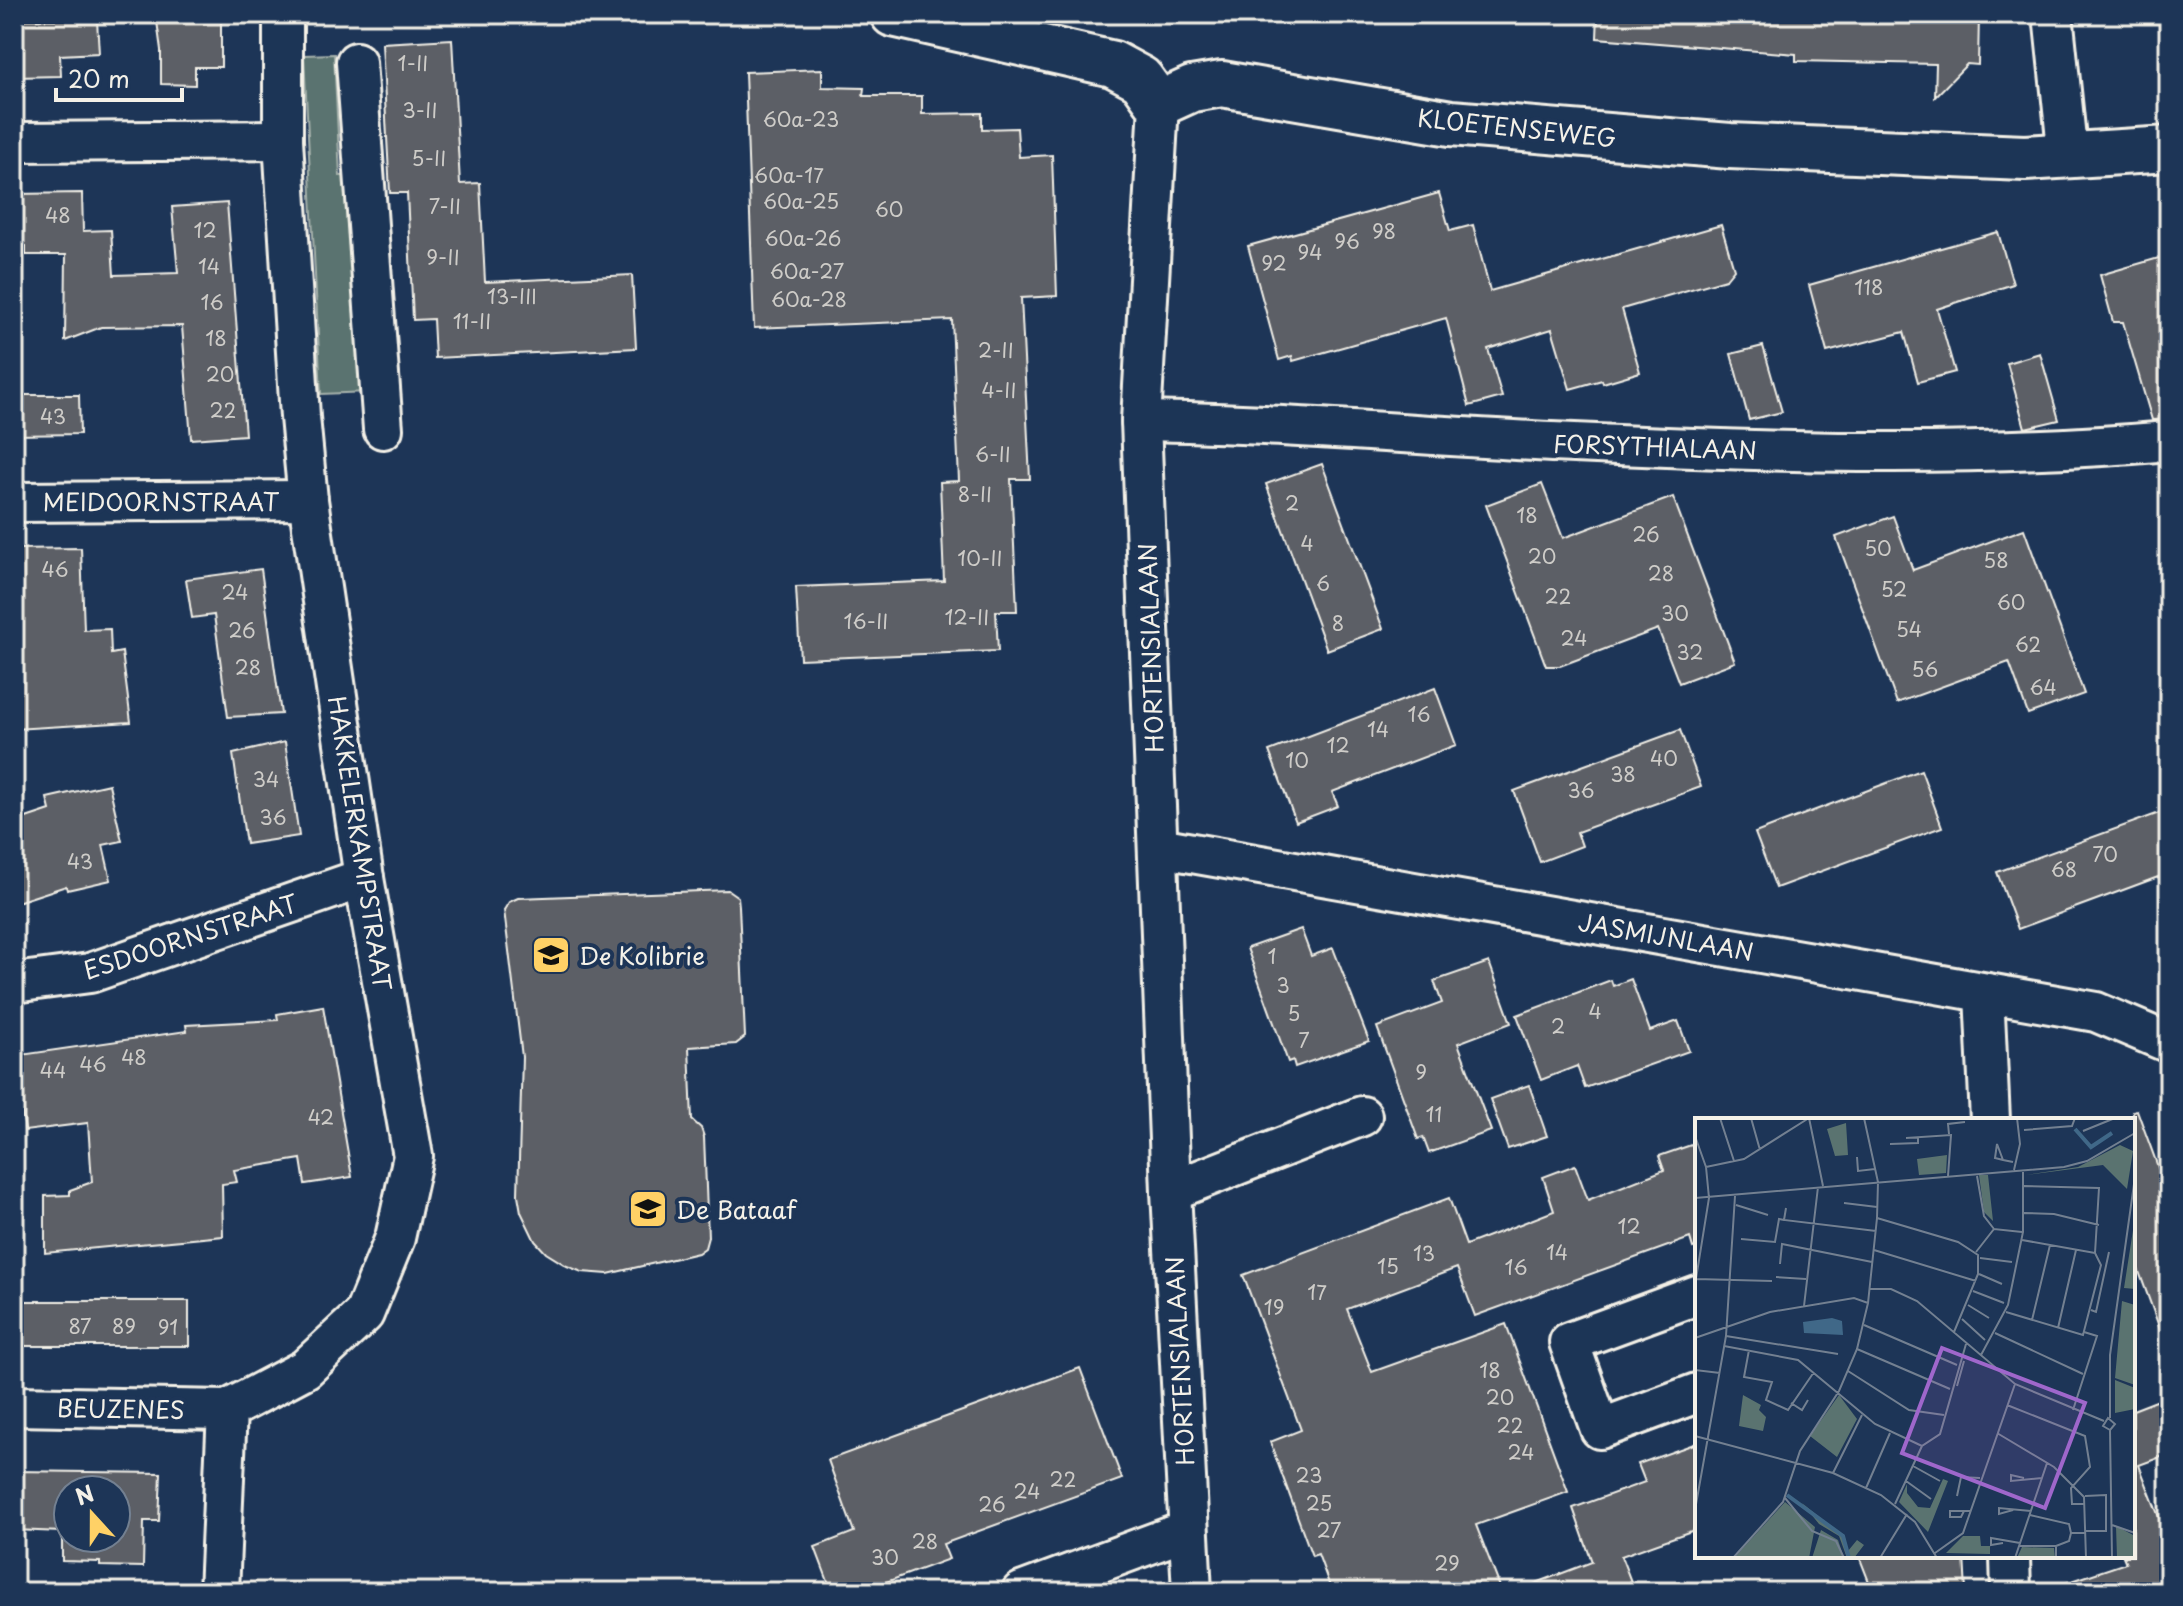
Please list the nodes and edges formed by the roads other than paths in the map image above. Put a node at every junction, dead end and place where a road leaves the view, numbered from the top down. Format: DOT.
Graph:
graph roads {
  1 [pos="283,14"];
  2 [pos="893,14"];
  3 [pos="2053,14"];
  4 [pos="356,62"];
  5 [pos="1159,104"];
  6 [pos="283,140"];
  7 [pos="14,142"];
  8 [pos="2169,149"];
  9 [pos="2068,158"];
  10 [pos="1141,421"];
  11 [pos="383,429"];
  12 [pos="2169,441"];
  13 [pos="308,500"];
  14 [pos="14,502"];
  15 [pos="1158,847"];
  16 [pos="364,878"];
  17 [pos="14,983"];
  18 [pos="1984,993"];
  19 [pos="2169,1043"];
  20 [pos="1362,1116"];
  21 [pos="1990,1118"];
  22 [pos="1171,1191"];
  23 [pos="1695,1296"];
  24 [pos="1695,1394"];
  25 [pos="14,1406"];
  26 [pos="227,1410"];
  27 [pos="1188,1530"];
  28 [pos="2010,1558"];
  29 [pos="1105,1576"];
  30 [pos="219,1592"];
  31 [pos="1021,1592"];
  32 [pos="1192,1592"];
  33 [pos="2011,1592"];
  1 -- 6 [label="street, HAKKELERKAMPSTRAAT"];
  2 -- 5 [label="street"];
  3 -- 9 [label="street"];
  4 -- 11 [label="street"];
  5 -- 9 [label="street, KLOETENSEWEG"];
  5 -- 10 [label="street, HORTENSIALAAN"];
  6 -- 7 [label="street"];
  6 -- 13 [label="street, HAKKELERKAMPSTRAAT"];
  8 -- 9 [label="street, KLOETENSEWEG"];
  10 -- 12 [label="street, FORSYTHIALAAN"];
  10 -- 15 [label="street, HORTENSIALAAN"];
  13 -- 14 [label="street, MEIDOORNSTRAAT"];
  13 -- 16 [label="street, HAKKELERKAMPSTRAAT"];
  15 -- 18 [label="street, JASMIJNLAAN"];
  15 -- 22 [label="street, HORTENSIALAAN"];
  16 -- 17 [label="street, ESDOORNSTRAAT"];
  16 -- 26 [label="street, HAKKELERKAMPSTRAAT"];
  18 -- 19 [label="street, JASMIJNLAAN"];
  18 -- 21 [label="street"];
  20 -- 22 [label="street"];
  22 -- 27 [label="street, HORTENSIALAAN"];
  23 -- 24 [label="street"];
  25 -- 26 [label="street, BEUZENES"];
  26 -- 30 [label="street"];
  27 -- 29 [label="street"];
  27 -- 32 [label="street, HORTENSIALAAN"];
  28 -- 33 [label="street"];
  29 -- 31 [label="street"];
}
